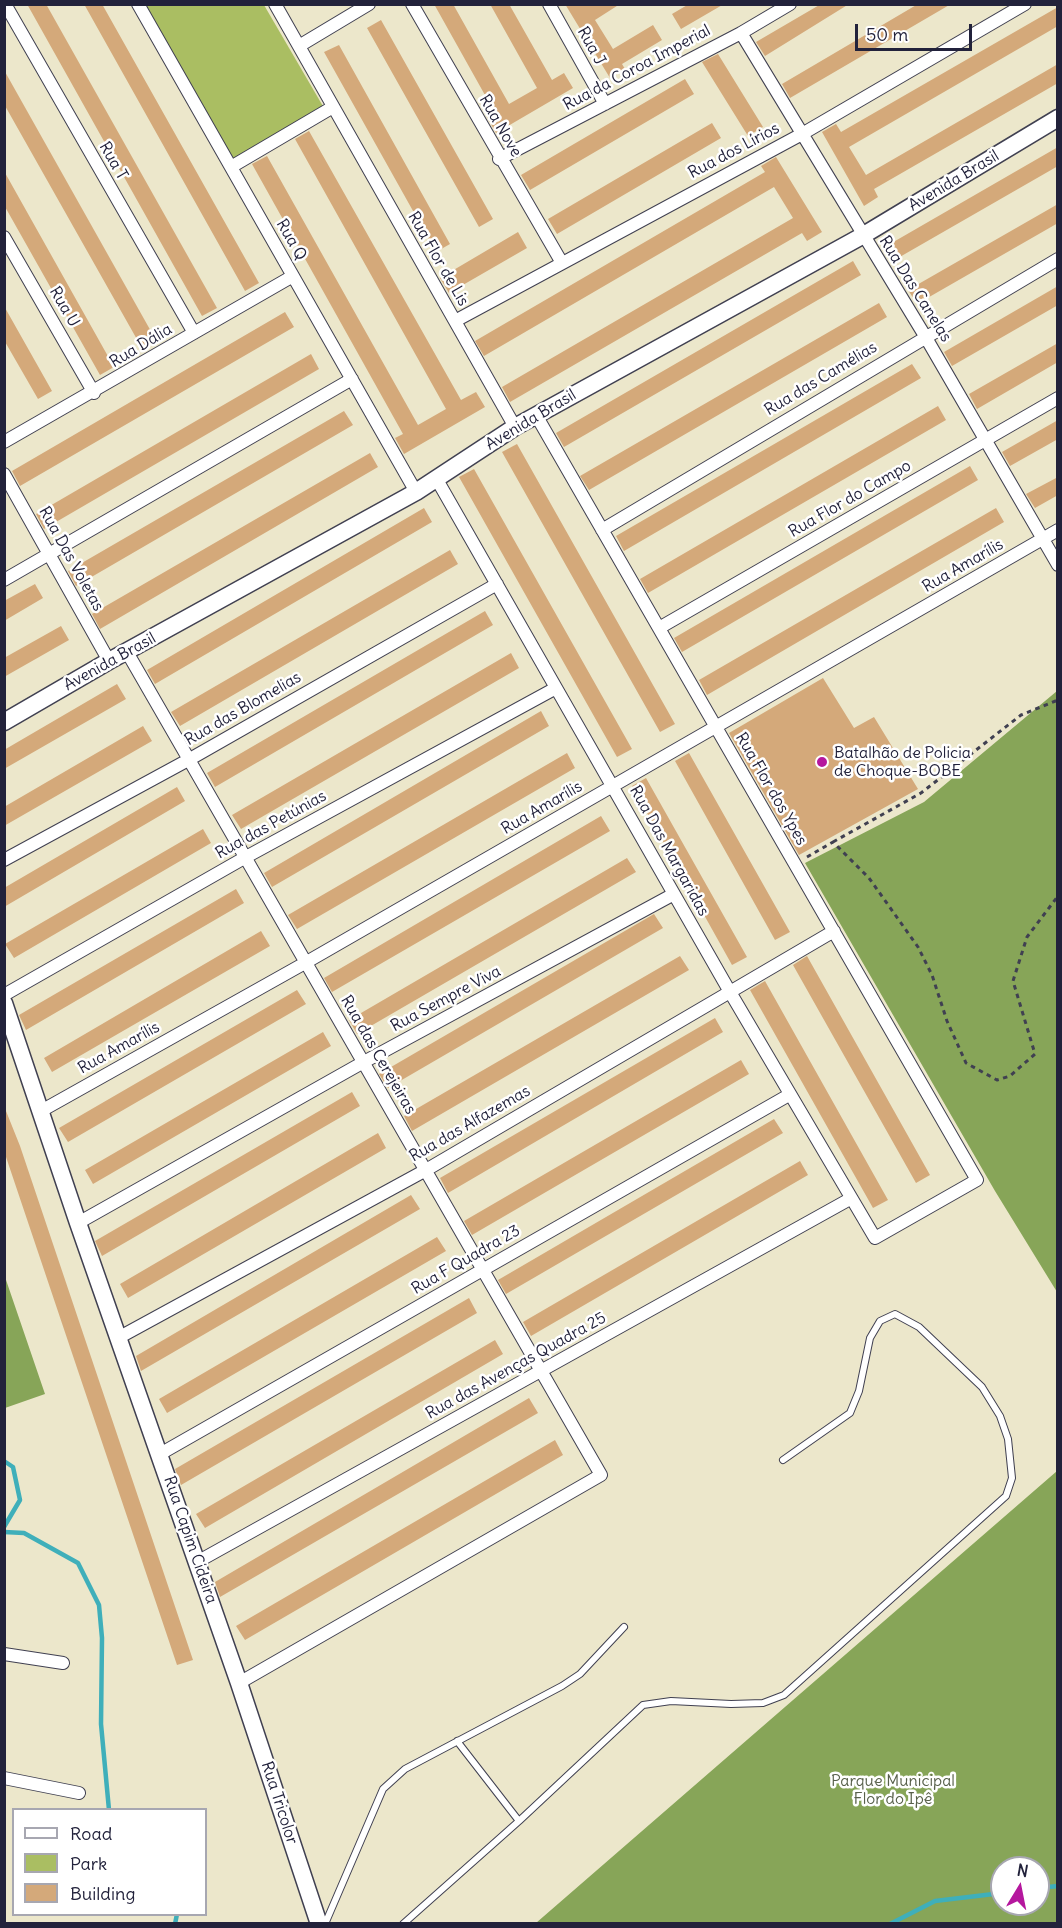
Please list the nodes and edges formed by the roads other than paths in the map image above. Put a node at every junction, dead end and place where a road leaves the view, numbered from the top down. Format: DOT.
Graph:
graph roads {
  1 [pos="5,4"];
  2 [pos="138,4"];
  3 [pos="275,4"];
  4 [pos="369,4"];
  5 [pos="411,4"];
  6 [pos="549,4"];
  7 [pos="790,4"];
  8 [pos="1025,4"];
  9 [pos="741,33"];
  10 [pos="299,46"];
  11 [pos="605,104"];
  12 [pos="333,107"];
  13 [pos="1058,118"];
  14 [pos="802,134"];
  15 [pos="499,159"];
  16 [pos="231,167"];
  17 [pos="862,236"];
  18 [pos="4,237"];
  19 [pos="1058,258"];
  20 [pos="562,263"];
  21 [pos="293,276"];
  22 [pos="455,321"];
  23 [pos="194,333"];
  24 [pos="925,336"];
  25 [pos="352,379"];
  26 [pos="94,393"];
  27 [pos="1058,398"];
  28 [pos="536,415"];
  29 [pos="515,427"];
  30 [pos="985,440"];
  31 [pos="4,442"];
  32 [pos="4,474"];
  33 [pos="436,478"];
  34 [pos="416,492"];
  35 [pos="602,530"];
  36 [pos="1058,530"];
  37 [pos="1042,539"];
  38 [pos="48,553"];
  39 [pos="1058,565"];
  40 [pos="4,580"];
  41 [pos="496,584"];
  42 [pos="659,628"];
  43 [pos="127,652"];
  44 [pos="109,661"];
  45 [pos="556,688"];
  46 [pos="4,722"];
  47 [pos="716,727"];
  48 [pos="190,759"];
  49 [pos="614,786"];
  50 [pos="246,856"];
  51 [pos="4,860"];
  52 [pos="674,894"];
  53 [pos="834,931"];
  54 [pos="305,963"];
  55 [pos="730,992"];
  56 [pos="4,995"];
  57 [pos="4,1003"];
  58 [pos="362,1063"];
  59 [pos="789,1095"];
  60 [pos="41,1110"];
  61 [pos="426,1170"];
  62 [pos="850,1199"];
  63 [pos="78,1223"];
  64 [pos="875,1238"];
  65 [pos="481,1270"];
  66 [pos="118,1338"];
  67 [pos="542,1371"];
  68 [pos="160,1454"];
  69 [pos="783,1460"];
  70 [pos="197,1562"];
  71 [pos="624,1627"];
  72 [pos="4,1654"];
  73 [pos="63,1663"];
  74 [pos="240,1683"];
  75 [pos="457,1741"];
  76 [pos="4,1778"];
  77 [pos="79,1792"];
  78 [pos="519,1821"];
  79 [pos="319,1923"];
  80 [pos="325,1923"];
  81 [pos="403,1923"];
  1 -- 23 [label="street, Rua T"];
  2 -- 16 [label="street, Rua Q"];
  3 -- 10 [label="street, Rua Flor de Lis"];
  4 -- 10 [label="street"];
  5 -- 15 [label="street, Rua Nove"];
  6 -- 11 [label="street, Rua J"];
  7 -- 9 [label="street, Rua da Coroa Imperial"];
  8 -- 14 [label="street, Rua dos Lírios"];
  9 -- 11 [label="street, Rua da Coroa Imperial"];
  9 -- 14 [label="street, Rua Das Canelas"];
  10 -- 12 [label="street, Rua Flor de Lis"];
  11 -- 15 [label="street, Rua da Coroa Imperial"];
  12 -- 16 [label="street"];
  12 -- 22 [label="street, Rua Flor de Lis"];
  13 -- 17 [label="street, Avenida Brasil"];
  14 -- 17 [label="street, Rua Das Canelas"];
  14 -- 20 [label="street, Rua dos Lírios"];
  15 -- 20 [label="street, Rua Nove"];
  16 -- 21 [label="street, Rua Q"];
  17 -- 24 [label="street, Rua Das Canelas"];
  17 -- 28 [label="street, Avenida Brasil"];
  18 -- 26 [label="street, Rua U"];
  19 -- 24 [label="street, Rua das Camélias"];
  20 -- 22 [label="street, Rua dos Lírios"];
  21 -- 23 [label="street, Rua Dália"];
  21 -- 25 [label="street, Rua Q"];
  22 -- 29 [label="street, Rua Flor de Lis"];
  23 -- 26 [label="street, Rua Dália"];
  24 -- 30 [label="street, Rua Das Canelas"];
  24 -- 35 [label="street, Rua das Camélias"];
  25 -- 34 [label="street, Rua Q"];
  25 -- 38 [label="street"];
  26 -- 31 [label="street, Rua Dália"];
  27 -- 30 [label="street, Rua Flor do Campo"];
  28 -- 29 [label="street, Avenida Brasil"];
  28 -- 35 [label="street, Rua Flor dos Ypes"];
  29 -- 33 [label="street, Avenida Brasil"];
  30 -- 37 [label="street, Rua Das Canelas"];
  30 -- 42 [label="street, Rua Flor do Campo"];
  32 -- 38 [label="street, Rua Das Voletas"];
  33 -- 34 [label="street, Avenida Brasil"];
  33 -- 41 [label="street, Rua Das Margaridas"];
  34 -- 43 [label="street, Avenida Brasil"];
  35 -- 42 [label="street, Rua Flor dos Ypes"];
  36 -- 37 [label="street, Rua Amarílis"];
  37 -- 39 [label="street, Rua Das Canelas"];
  37 -- 47 [label="street, Rua Amarílis"];
  38 -- 40 [label="street"];
  38 -- 44 [label="street, Rua Das Voletas"];
  41 -- 45 [label="street, Rua Das Margaridas"];
  41 -- 48 [label="street, Rua das Blomelias"];
  42 -- 47 [label="street, Rua Flor dos Ypes"];
  43 -- 44 [label="street, Avenida Brasil"];
  43 -- 48 [label="street, Rua das Cerejeiras"];
  44 -- 46 [label="street, Avenida Brasil"];
  45 -- 49 [label="street, Rua Das Margaridas"];
  45 -- 50 [label="street, Rua das Petúnias"];
  47 -- 49 [label="street, Rua Amarílis"];
  47 -- 53 [label="street, Rua Flor dos Ypes"];
  48 -- 50 [label="street, Rua das Cerejeiras"];
  48 -- 51 [label="street, Rua das Blomelias"];
  49 -- 52 [label="street, Rua Das Margaridas"];
  49 -- 54 [label="street, Rua Amarílis"];
  50 -- 54 [label="street, Rua das Cerejeiras"];
  50 -- 56 [label="street, Rua das Petúnias"];
  52 -- 55 [label="street, Rua Das Margaridas"];
  52 -- 58 [label="street, Rua Sempre Viva"];
  53 -- 55 [label="street, Rua das Alfazemas"];
  53 -- 64 [label="street, Rua Flor dos Ypes"];
  54 -- 58 [label="street, Rua das Cerejeiras"];
  54 -- 60 [label="street, Rua Amarílis"];
  55 -- 59 [label="street, Rua Das Margaridas"];
  55 -- 61 [label="street, Rua das Alfazemas"];
  57 -- 60 [label="street, Rua Capim Cideira"];
  58 -- 61 [label="street, Rua das Cerejeiras"];
  58 -- 63 [label="street, Rua Sempre Viva"];
  59 -- 62 [label="street, Rua Das Margaridas"];
  59 -- 65 [label="street, Rua F Quadra 23"];
  60 -- 63 [label="street, Rua Capim Cideira"];
  61 -- 65 [label="street, Rua das Cerejeiras"];
  61 -- 66 [label="street, Rua das Alfazemas"];
  62 -- 64 [label="street, Rua Das Margaridas"];
  62 -- 67 [label="street, Rua das Avenças Quadra 25"];
  63 -- 66 [label="street, Rua Capim Cideira"];
  65 -- 67 [label="street, Rua das Cerejeiras"];
  65 -- 68 [label="street, Rua F Quadra 23"];
  66 -- 68 [label="street, Rua Capim Cideira"];
  67 -- 70 [label="street, Rua das Avenças Quadra 25"];
  67 -- 74 [label="street, Rua das Cerejeiras"];
  68 -- 70 [label="street, Rua Capim Cideira"];
  69 -- 78 [label="lane"];
  70 -- 74 [label="street, Rua Capim Cideira"];
  71 -- 75 [label="lane"];
  72 -- 73 [label="street"];
  74 -- 79 [label="street, Rua Tricolor"];
  75 -- 78 [label="lane"];
  75 -- 80 [label="lane"];
  76 -- 77 [label="street"];
  78 -- 81 [label="lane"];
}
